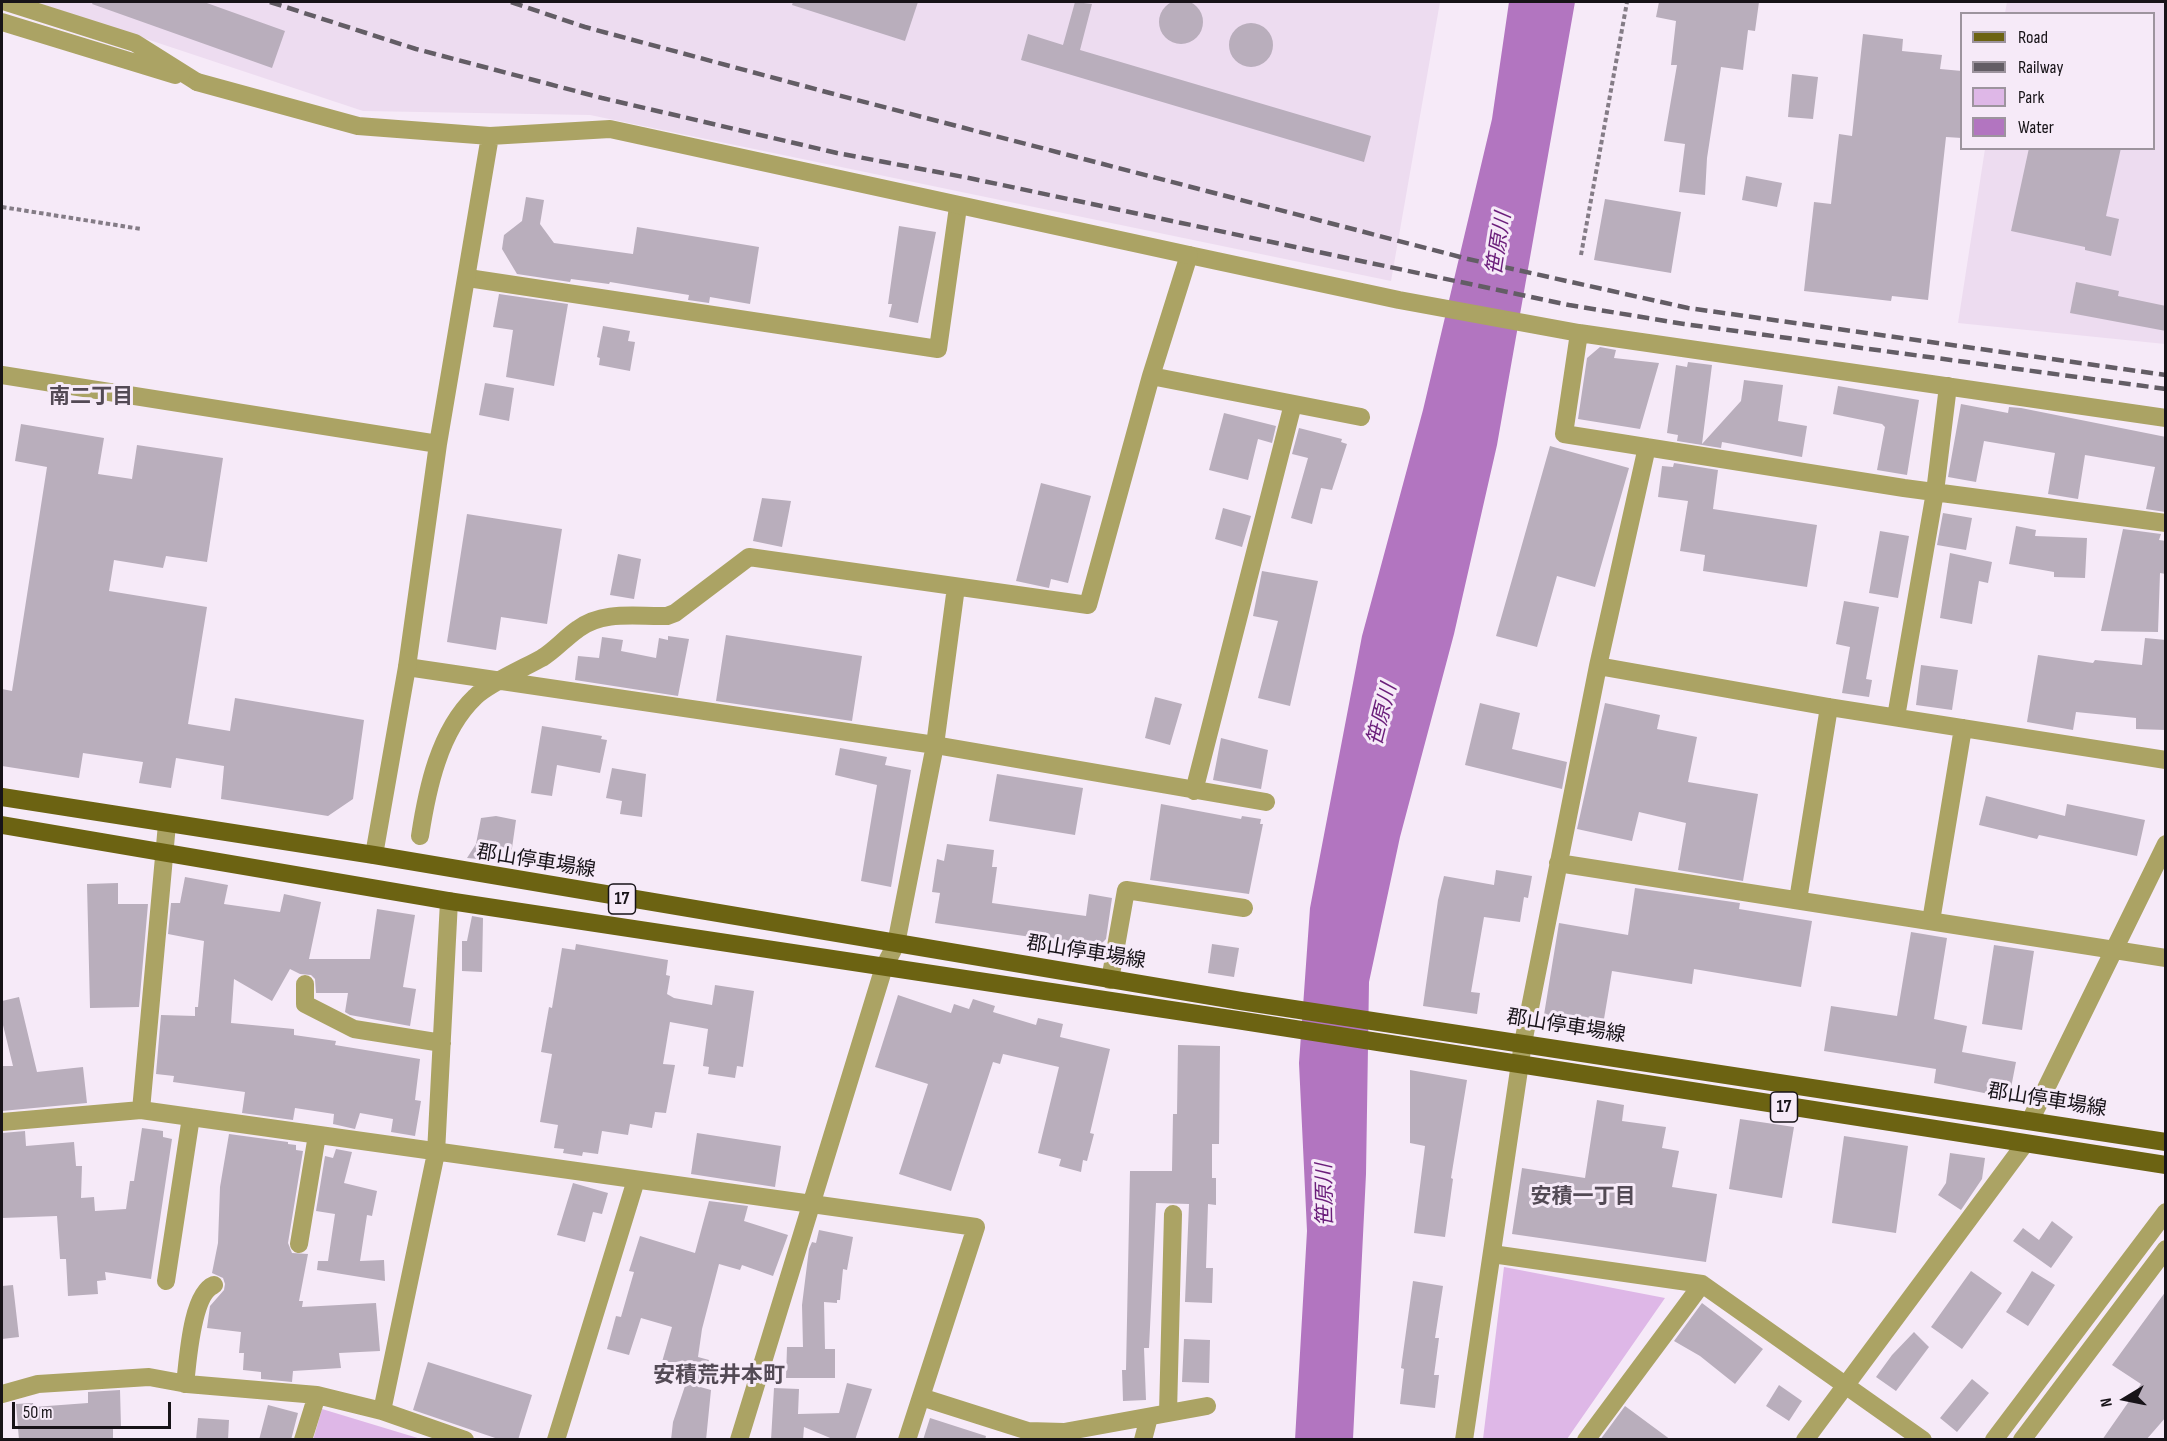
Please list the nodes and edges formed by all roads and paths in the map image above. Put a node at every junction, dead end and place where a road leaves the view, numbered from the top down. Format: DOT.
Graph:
graph roads {
  1 [pos="6,2"];
  2 [pos="1627,2"];
  3 [pos="2,22"];
  4 [pos="197,82"];
  5 [pos="490,136"];
  6 [pos="2,207"];
  7 [pos="958,207"];
  8 [pos="141,228"];
  9 [pos="1190,255"];
  10 [pos="1581,255"];
  11 [pos="468,278"];
  12 [pos="1572,330"];
  13 [pos="2,375"];
  14 [pos="1151,376"];
  15 [pos="1947,386"];
  16 [pos="1293,404"];
  17 [pos="1361,417"];
  18 [pos="2166,418"];
  19 [pos="438,444"];
  20 [pos="1647,447"];
  21 [pos="1935,492"];
  22 [pos="2166,524"];
  23 [pos="956,587"];
  24 [pos="1598,666"];
  25 [pos="406,667"];
  26 [pos="502,681"];
  27 [pos="1829,707"];
  28 [pos="1896,717"];
  29 [pos="1963,728"];
  30 [pos="935,746"];
  31 [pos="2166,760"];
  32 [pos="1194,791"];
  33 [pos="2,797"];
  34 [pos="1266,802"];
  35 [pos="167,824"];
  36 [pos="2,825"];
  37 [pos="420,836"];
  38 [pos="2166,844"];
  39 [pos="164,851"];
  40 [pos="374,855"];
  41 [pos="1558,863"];
  42 [pos="1798,900"];
  43 [pos="449,901"];
  44 [pos="1244,908"];
  45 [pos="1932,921"];
  46 [pos="896,944"];
  47 [pos="2115,950"];
  48 [pos="2166,958"];
  49 [pos="884,967"];
  50 [pos="1110,980"];
  51 [pos="305,984"];
  52 [pos="442,1043"];
  53 [pos="1523,1043"];
  54 [pos="1520,1065"];
  55 [pos="141,1110"];
  56 [pos="191,1117"];
  57 [pos="2030,1121"];
  58 [pos="2,1122"];
  59 [pos="317,1135"];
  60 [pos="2166,1142"];
  61 [pos="2024,1145"];
  62 [pos="436,1153"];
  63 [pos="2166,1165"];
  64 [pos="636,1180"];
  65 [pos="811,1202"];
  66 [pos="2166,1212"];
  67 [pos="1173,1214"];
  68 [pos="299,1244"];
  69 [pos="2166,1249"];
  70 [pos="1492,1254"];
  71 [pos="166,1281"];
  72 [pos="1702,1284"];
  73 [pos="214,1285"];
  74 [pos="184,1384"];
  75 [pos="1846,1385"];
  76 [pos="2,1394"];
  77 [pos="317,1395"];
  78 [pos="921,1397"];
  79 [pos="1207,1406"];
  80 [pos="382,1411"];
  81 [pos="1168,1413"];
  82 [pos="1149,1417"];
  83 [pos="1027,1435"];
  84 [pos="303,1440"];
  85 [pos="465,1440"];
  86 [pos="556,1440"];
  87 [pos="739,1440"];
  88 [pos="907,1440"];
  89 [pos="1143,1440"];
  90 [pos="1464,1440"];
  91 [pos="1586,1440"];
  92 [pos="1805,1440"];
  93 [pos="1923,1440"];
  94 [pos="1994,1440"];
  95 [pos="2022,1440"];
  1 -- 4 [label="street"];
  2 -- 10 [label="path"];
  3 -- 4 [label="street"];
  4 -- 5 [label="street"];
  5 -- 7 [label="street"];
  5 -- 11 [label="street"];
  6 -- 8 [label="path"];
  7 -- 9 [label="street"];
  7 -- 11 [label="street"];
  9 -- 12 [label="street"];
  9 -- 14 [label="street"];
  11 -- 19 [label="street"];
  12 -- 15 [label="street"];
  12 -- 20 [label="street"];
  13 -- 19 [label="street"];
  14 -- 16 [label="street"];
  14 -- 23 [label="street"];
  15 -- 18 [label="street"];
  15 -- 21 [label="street"];
  16 -- 17 [label="street"];
  16 -- 32 [label="street"];
  19 -- 25 [label="street"];
  20 -- 21 [label="street"];
  20 -- 24 [label="street"];
  21 -- 22 [label="street"];
  21 -- 28 [label="street"];
  23 -- 26 [label="street"];
  23 -- 30 [label="street"];
  24 -- 27 [label="street"];
  24 -- 41 [label="street"];
  25 -- 26 [label="street"];
  25 -- 40 [label="street"];
  26 -- 30 [label="street"];
  26 -- 37 [label="street"];
  27 -- 28 [label="street"];
  27 -- 42 [label="street"];
  28 -- 29 [label="street"];
  29 -- 31 [label="street"];
  29 -- 45 [label="street"];
  30 -- 32 [label="street"];
  30 -- 46 [label="street"];
  32 -- 34 [label="street"];
  33 -- 35 [label="main road, 郡山停車場線 / 17"];
  35 -- 39 [label="street"];
  35 -- 40 [label="main road, 郡山停車場線 / 17"];
  36 -- 39 [label="main road, 17"];
  38 -- 47 [label="street"];
  39 -- 43 [label="main road, 17"];
  39 -- 55 [label="street"];
  40 -- 46 [label="main road, 郡山停車場線 / 17"];
  41 -- 42 [label="street"];
  41 -- 53 [label="street"];
  42 -- 45 [label="street"];
  43 -- 49 [label="main road, 17"];
  43 -- 52 [label="street"];
  44 -- 50 [label="street"];
  45 -- 47 [label="street"];
  46 -- 49 [label="street"];
  46 -- 50 [label="main road, 郡山停車場線 / 17"];
  47 -- 48 [label="street"];
  47 -- 57 [label="street"];
  49 -- 54 [label="main road, 17"];
  49 -- 65 [label="street"];
  50 -- 53 [label="main road, 郡山停車場線 / 17"];
  51 -- 52 [label="street"];
  52 -- 62 [label="street"];
  53 -- 54 [label="street"];
  53 -- 57 [label="main road, 郡山停車場線 / 17"];
  54 -- 61 [label="main road, 17"];
  54 -- 70 [label="street"];
  55 -- 56 [label="street"];
  55 -- 58 [label="street"];
  56 -- 59 [label="street"];
  56 -- 71 [label="street"];
  57 -- 60 [label="main road, 郡山停車場線 / 17"];
  59 -- 62 [label="street"];
  59 -- 68 [label="street"];
  61 -- 63 [label="main road, 17"];
  61 -- 75 [label="street"];
  62 -- 64 [label="street"];
  62 -- 80 [label="street"];
  64 -- 65 [label="street"];
  64 -- 86 [label="street"];
  65 -- 78 [label="street"];
  65 -- 87 [label="street"];
  66 -- 94 [label="street"];
  67 -- 81 [label="street"];
  69 -- 95 [label="street"];
  70 -- 72 [label="street"];
  70 -- 90 [label="street"];
  72 -- 75 [label="street"];
  72 -- 91 [label="street"];
  73 -- 74 [label="street"];
  74 -- 76 [label="street"];
  74 -- 77 [label="street"];
  75 -- 92 [label="street"];
  75 -- 93 [label="street"];
  77 -- 80 [label="street"];
  77 -- 84 [label="street"];
  78 -- 83 [label="street"];
  78 -- 88 [label="street"];
  79 -- 81 [label="street"];
  80 -- 85 [label="street"];
  81 -- 82 [label="street"];
  82 -- 83 [label="street"];
  82 -- 89 [label="street"];
}
